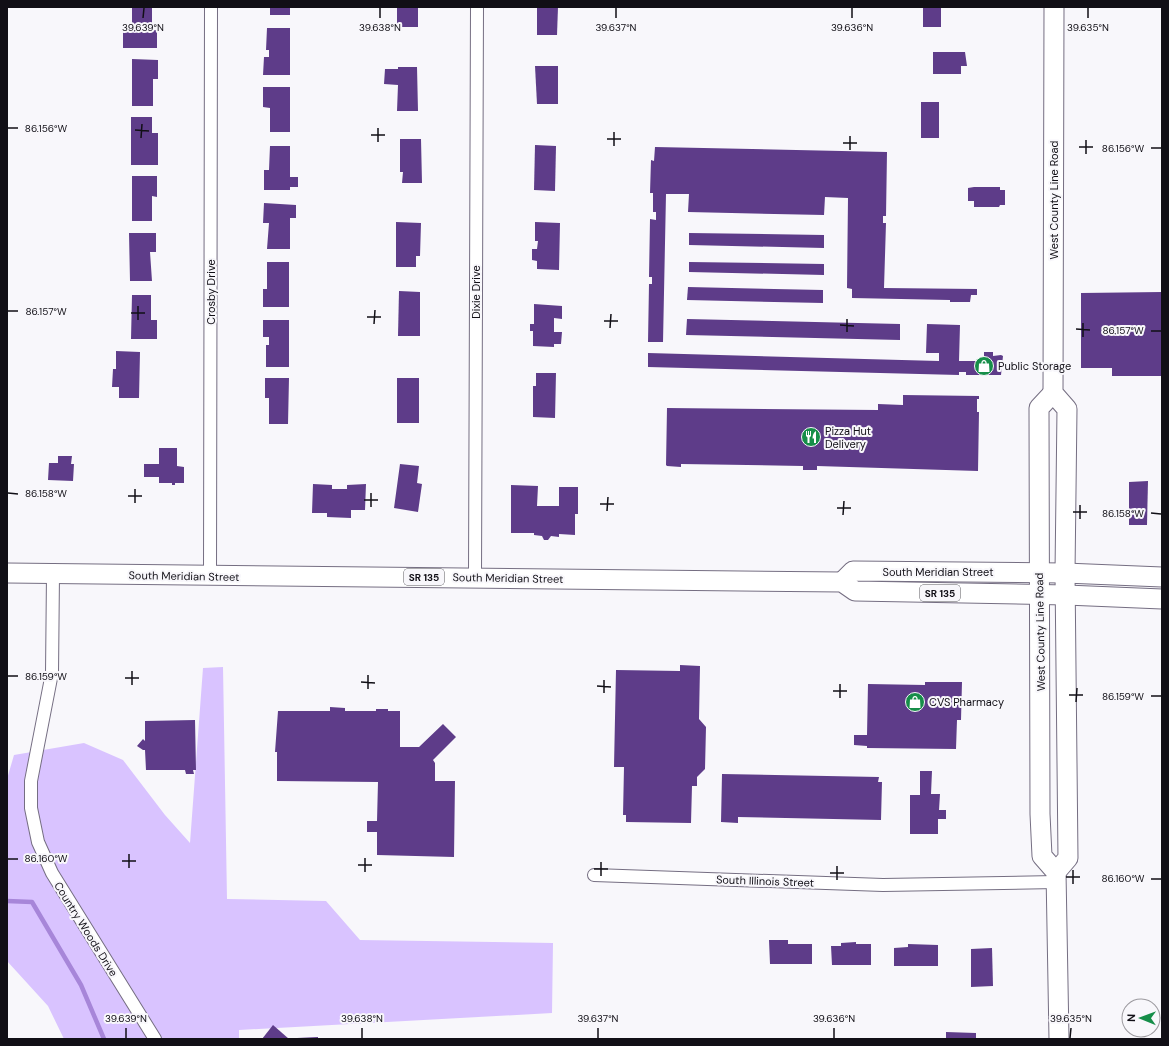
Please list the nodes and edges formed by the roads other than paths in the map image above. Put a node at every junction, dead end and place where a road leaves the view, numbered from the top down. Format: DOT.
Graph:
graph roads {
  1 [pos="211,7"];
  2 [pos="477,7"];
  3 [pos="1054,7"];
  4 [pos="1053,393"];
  5 [pos="7,573"];
  6 [pos="1039,573"];
  7 [pos="1065,573"];
  8 [pos="53,574"];
  9 [pos="210,576"];
  10 [pos="475,577"];
  11 [pos="1162,577"];
  12 [pos="842,582"];
  13 [pos="1040,594"];
  14 [pos="1066,595"];
  15 [pos="1162,599"];
  16 [pos="594,875"];
  17 [pos="1056,877"];
  18 [pos="155,1039"];
  19 [pos="1059,1039"];
  1 -- 9 [label="street, Crosby Drive"];
  2 -- 10 [label="street, Dixie Drive"];
  3 -- 4 [label="main road, West County Line Road"];
  4 -- 6 [label="main road, West County Line Road"];
  4 -- 7 [label="main road"];
  5 -- 8 [label="main road, South Meridian Street / SR 135"];
  6 -- 7 [label="main road, SR 135"];
  6 -- 12 [label="main road, South Meridian Street / SR 135"];
  6 -- 13 [label="main road, West County Line Road"];
  7 -- 11 [label="main road, SR 135"];
  7 -- 14 [label="main road"];
  8 -- 9 [label="main road, South Meridian Street / SR 135"];
  8 -- 18 [label="street, Country Woods Drive"];
  9 -- 10 [label="main road, South Meridian Street / SR 135"];
  10 -- 12 [label="main road, South Meridian Street / SR 135"];
  12 -- 13 [label="main road, South Meridian Street / SR 135"];
  13 -- 14 [label="main road, SR 135"];
  13 -- 17 [label="main road, West County Line Road"];
  14 -- 15 [label="main road, SR 135"];
  14 -- 17 [label="main road"];
  16 -- 17 [label="street, South Illinois Street"];
  17 -- 19 [label="main road"];
}
